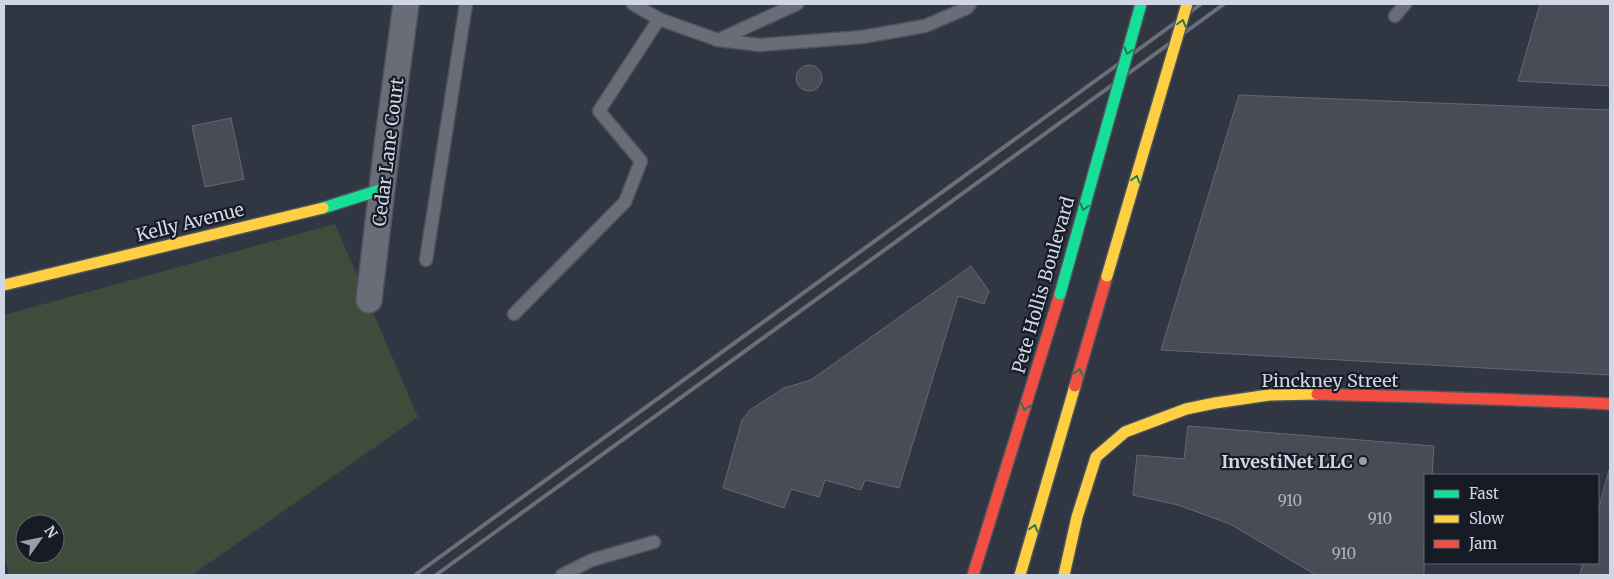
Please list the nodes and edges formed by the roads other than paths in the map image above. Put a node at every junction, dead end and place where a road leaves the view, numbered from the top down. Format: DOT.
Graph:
graph roads {
  1 [pos="406,4"];
  2 [pos="466,4"];
  3 [pos="633,4"];
  4 [pos="797,4"];
  5 [pos="970,4"];
  6 [pos="1141,4"];
  7 [pos="1187,4"];
  8 [pos="1405,4"];
  9 [pos="1395,16"];
  10 [pos="659,19"];
  11 [pos="718,40"];
  12 [pos="384,189"];
  13 [pos="426,260"];
  14 [pos="4,285"];
  15 [pos="370,300"];
  16 [pos="514,314"];
  17 [pos="1610,404"];
  18 [pos="654,542"];
  19 [pos="562,575"];
  20 [pos="973,575"];
  21 [pos="1020,575"];
  22 [pos="1064,575"];
  1 -- 12 [label="street, Cedar Lane Court"];
  2 -- 13 [label="lane"];
  3 -- 10 [label="lane"];
  4 -- 11 [label="lane"];
  5 -- 11 [label="lane"];
  6 -- 20 [label="main road, Pete Hollis Boulevard, one-way, bridge"];
  21 -- 7 [label="main road, one-way, bridge"];
  8 -- 9 [label="lane"];
  10 -- 11 [label="lane"];
  10 -- 16 [label="lane"];
  12 -- 14 [label="main road, Kelly Avenue"];
  12 -- 15 [label="street, Cedar Lane Court"];
  17 -- 22 [label="main road, Pinckney Street"];
  18 -- 19 [label="lane"];
}
